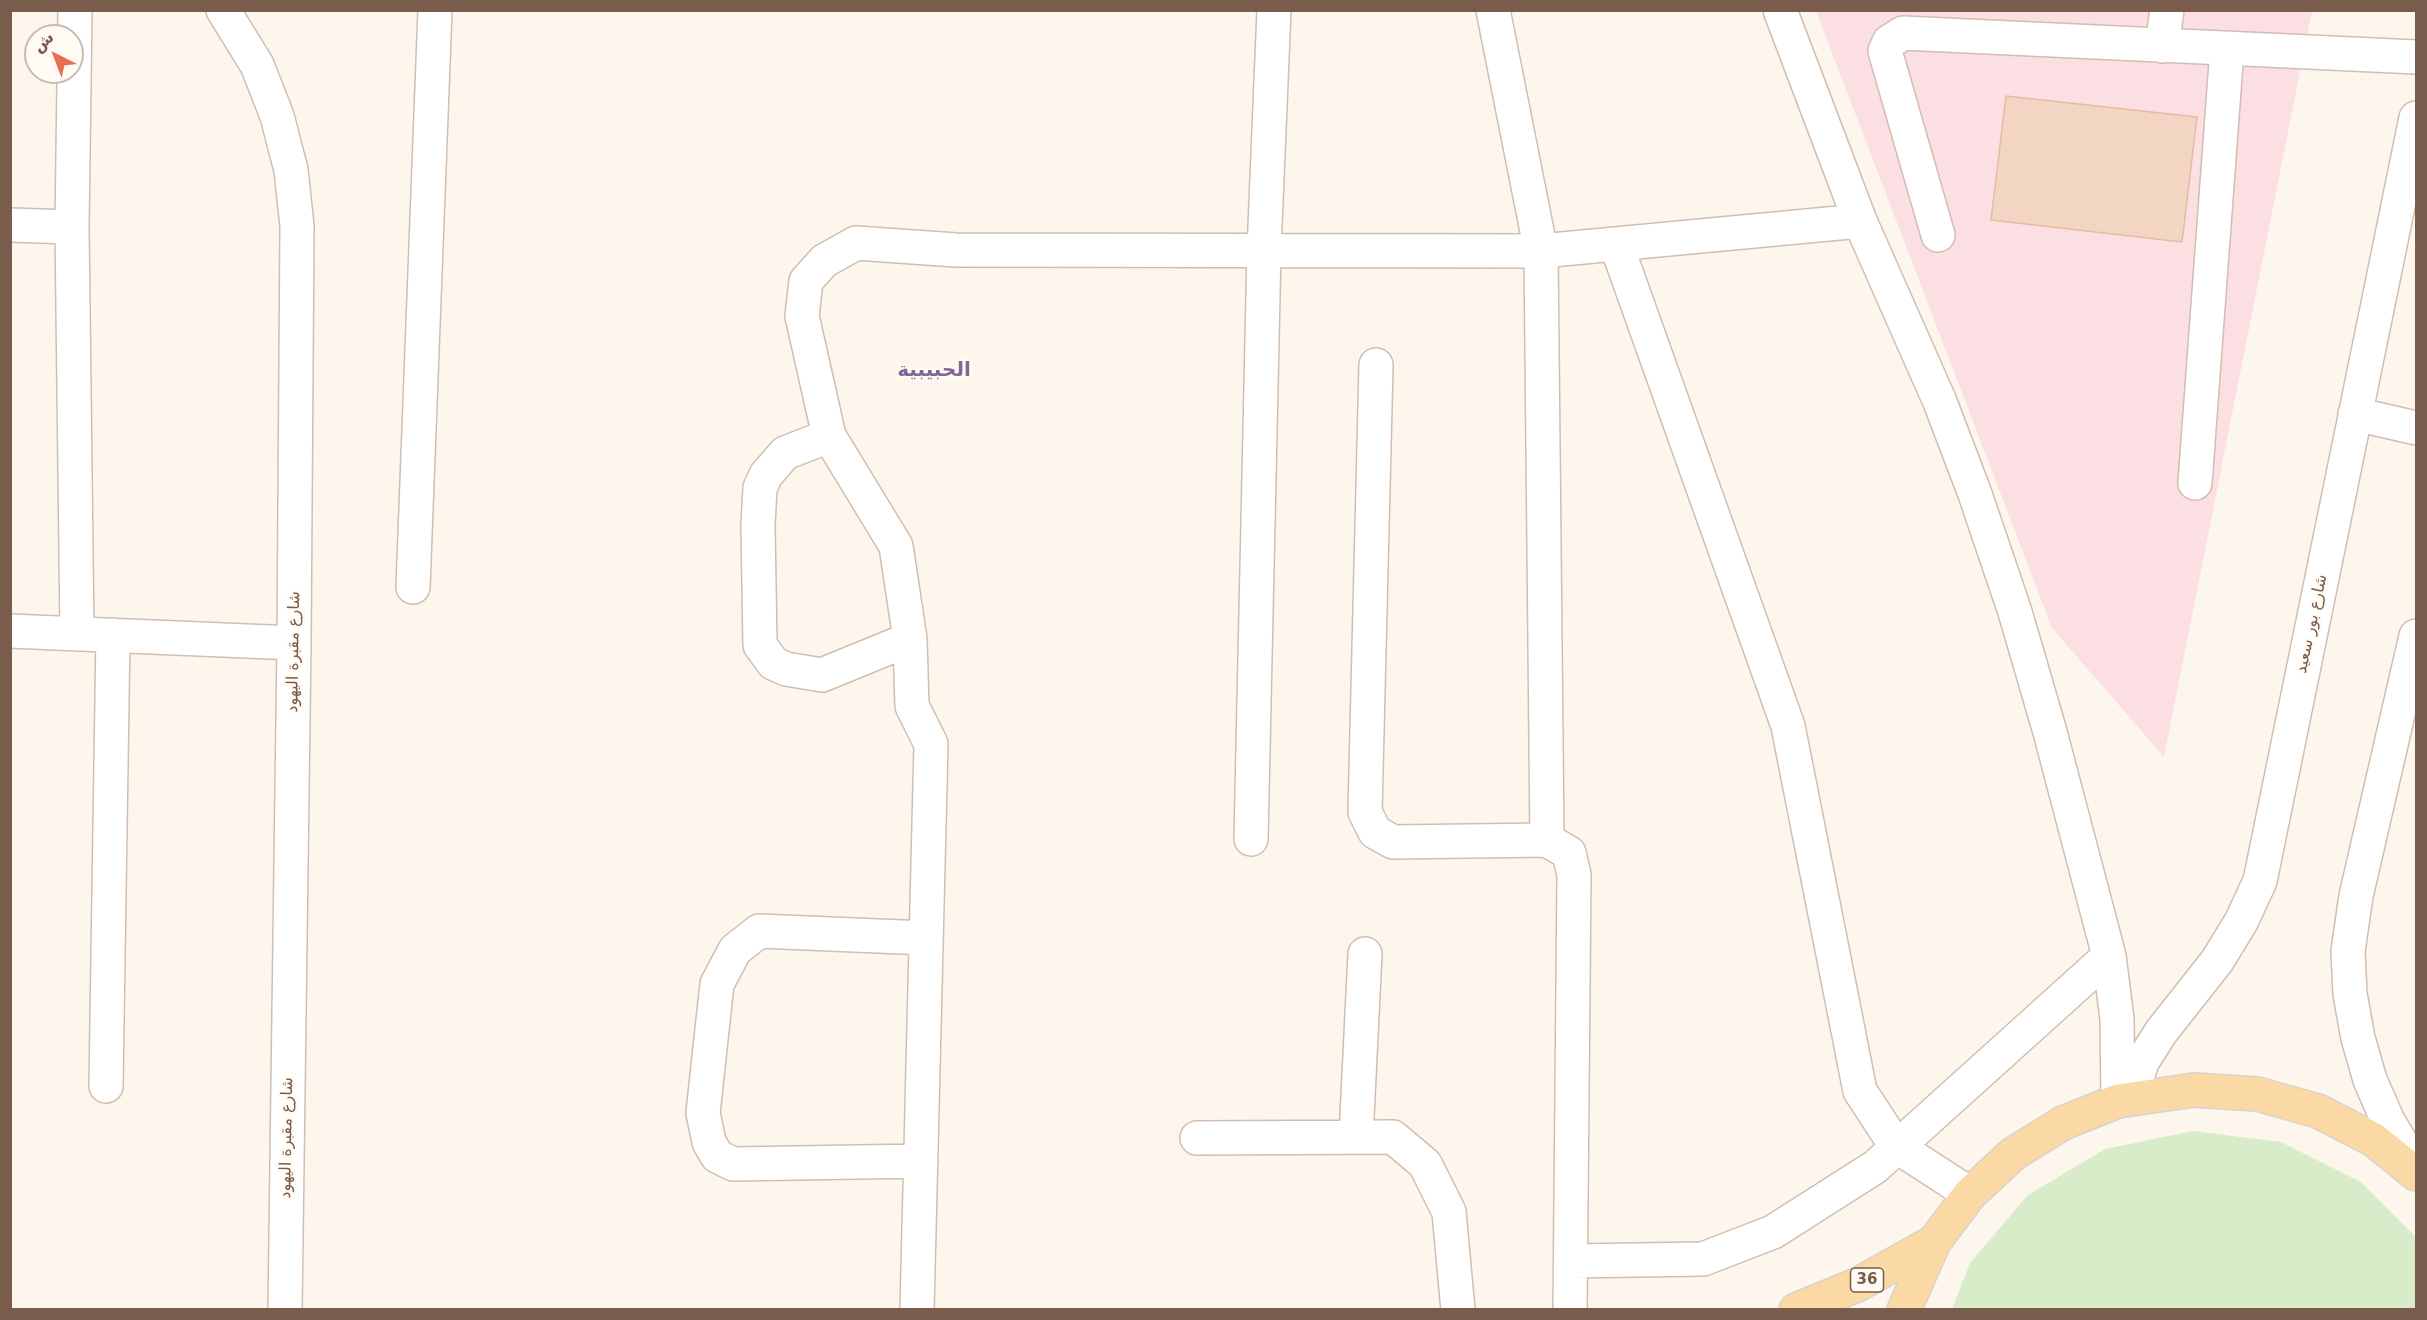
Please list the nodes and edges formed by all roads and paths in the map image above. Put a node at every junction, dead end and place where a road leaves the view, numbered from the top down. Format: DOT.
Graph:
graph roads {
  1 [pos="75,10"];
  2 [pos="435,10"];
  3 [pos="1274,10"];
  4 [pos="1493,10"];
  5 [pos="1780,10"];
  6 [pos="2167,10"];
  7 [pos="229,13"];
  8 [pos="2162,46"];
  9 [pos="2227,49"];
  10 [pos="2416,57"];
  11 [pos="2416,118"];
  12 [pos="1860,221"];
  13 [pos="10,225"];
  14 [pos="72,227"];
  15 [pos="1938,235"];
  16 [pos="1616,244"];
  17 [pos="1264,250"];
  18 [pos="1541,251"];
  19 [pos="1376,365"];
  20 [pos="2355,414"];
  21 [pos="2416,428"];
  22 [pos="830,436"];
  23 [pos="2195,483"];
  24 [pos="413,586"];
  25 [pos="10,631"];
  26 [pos="77,634"];
  27 [pos="113,635"];
  28 [pos="2416,636"];
  29 [pos="910,639"];
  30 [pos="294,643"];
  31 [pos="1251,839"];
  32 [pos="1547,840"];
  33 [pos="926,938"];
  34 [pos="1365,954"];
  35 [pos="2109,956"];
  36 [pos="106,1086"];
  37 [pos="2125,1100"];
  38 [pos="1356,1137"];
  39 [pos="1197,1138"];
  40 [pos="1896,1146"];
  41 [pos="921,1161"];
  42 [pos="2416,1168"];
  43 [pos="2416,1174"];
  44 [pos="1970,1194"];
  45 [pos="1934,1242"];
  46 [pos="1570,1261"];
  47 [pos="285,1310"];
  48 [pos="916,1310"];
  49 [pos="1458,1310"];
  50 [pos="1570,1310"];
  51 [pos="1796,1310"];
  52 [pos="1904,1310"];
  1 -- 14 [label="street"];
  2 -- 24 [label="street"];
  3 -- 17 [label="street"];
  4 -- 18 [label="street"];
  5 -- 12 [label="street"];
  6 -- 8 [label="street"];
  7 -- 30 [label="street, شارع مقبرة اليهود"];
  8 -- 9 [label="street"];
  8 -- 15 [label="street"];
  9 -- 10 [label="street"];
  9 -- 23 [label="street"];
  11 -- 20 [label="street, شارع بور سعيد"];
  12 -- 16 [label="street"];
  12 -- 35 [label="street"];
  13 -- 14 [label="street"];
  14 -- 26 [label="street"];
  16 -- 18 [label="street"];
  16 -- 40 [label="street"];
  17 -- 18 [label="street"];
  17 -- 22 [label="street"];
  17 -- 31 [label="street"];
  18 -- 32 [label="street"];
  19 -- 32 [label="street"];
  20 -- 21 [label="street"];
  20 -- 37 [label="street, شارع بور سعيد"];
  22 -- 29 [label="street"];
  22 -- 29 [label="street"];
  25 -- 26 [label="street"];
  26 -- 27 [label="street"];
  27 -- 30 [label="street"];
  27 -- 36 [label="street"];
  28 -- 42 [label="street"];
  29 -- 33 [label="street"];
  30 -- 47 [label="street, شارع مقبرة اليهود"];
  32 -- 46 [label="street"];
  33 -- 41 [label="street"];
  33 -- 41 [label="street"];
  34 -- 38 [label="street"];
  35 -- 37 [label="street"];
  35 -- 40 [label="street"];
  37 -- 43 [label="main road"];
  37 -- 44 [label="main road"];
  38 -- 39 [label="street"];
  38 -- 49 [label="street"];
  40 -- 44 [label="street"];
  40 -- 46 [label="street"];
  41 -- 48 [label="street"];
  44 -- 45 [label="main road"];
  45 -- 51 [label="main road, 36"];
  45 -- 52 [label="main road"];
  46 -- 50 [label="street"];
}
